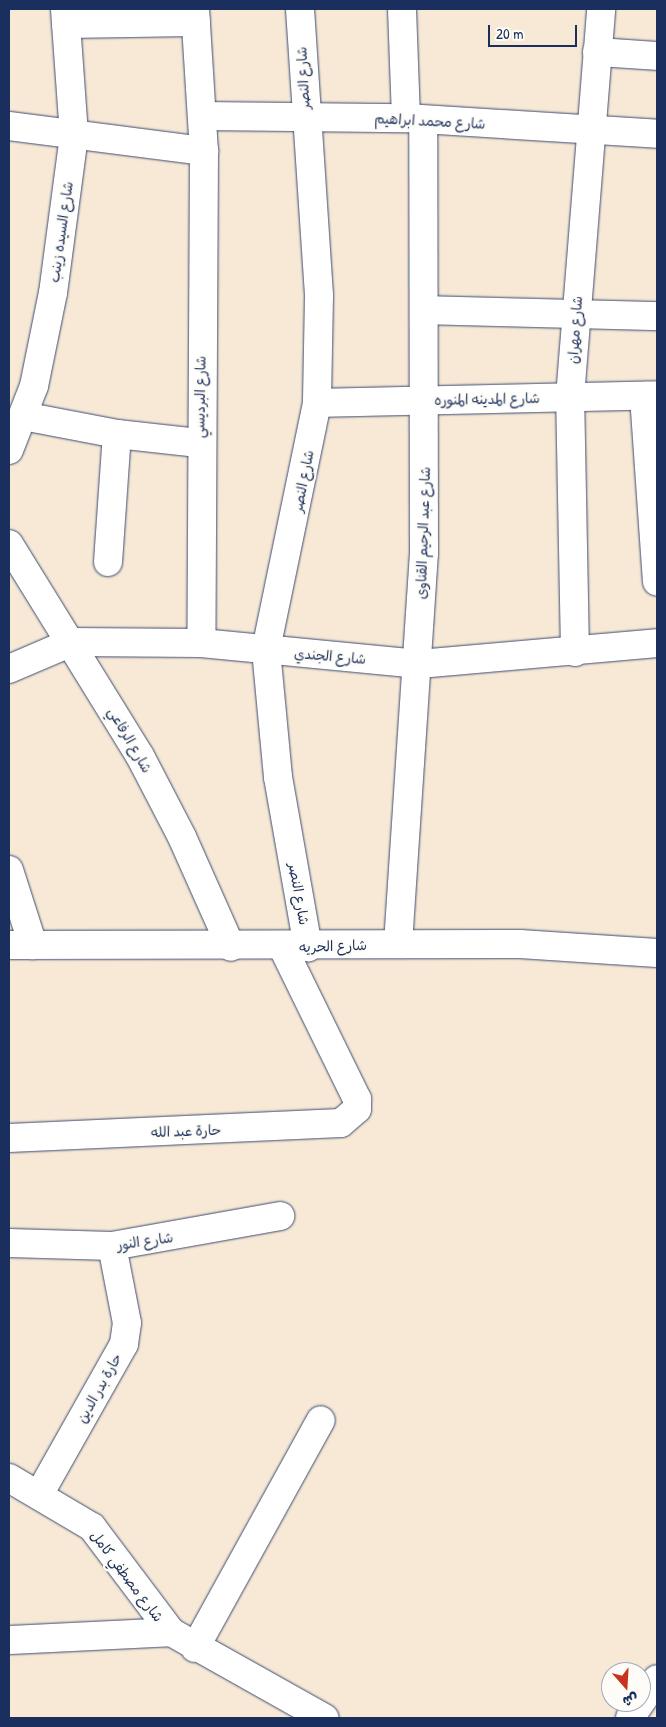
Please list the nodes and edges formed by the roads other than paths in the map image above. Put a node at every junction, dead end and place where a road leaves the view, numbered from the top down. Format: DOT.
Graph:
graph roads {
  1 [pos="300,9"];
  2 [pos="402,9"];
  3 [pos="601,9"];
  4 [pos="65,16"];
  5 [pos="196,16"];
  6 [pos="597,52"];
  7 [pos="657,56"];
  8 [pos="202,116"];
  9 [pos="305,117"];
  10 [pos="414,119"];
  11 [pos="9,126"];
  12 [pos="590,131"];
  13 [pos="657,134"];
  14 [pos="74,135"];
  15 [pos="204,151"];
  16 [pos="425,310"];
  17 [pos="576,315"];
  18 [pos="657,316"];
  19 [pos="651,396"];
  20 [pos="570,397"];
  21 [pos="426,401"];
  22 [pos="317,403"];
  23 [pos="23,416"];
  24 [pos="117,434"];
  25 [pos="199,443"];
  26 [pos="9,450"];
  27 [pos="9,544"];
  28 [pos="108,562"];
  29 [pos="657,582"];
  30 [pos="72,642"];
  31 [pos="201,643"];
  32 [pos="657,643"];
  33 [pos="266,650"];
  34 [pos="575,652"];
  35 [pos="419,664"];
  36 [pos="9,669"];
  37 [pos="9,870"];
  38 [pos="398,944"];
  39 [pos="21,945"];
  40 [pos="230,947"];
  41 [pos="296,948"];
  42 [pos="657,953"];
  43 [pos="357,1109"];
  44 [pos="9,1138"];
  45 [pos="280,1216"];
  46 [pos="9,1243"];
  47 [pos="112,1246"];
  48 [pos="321,1420"];
  49 [pos="9,1478"];
  50 [pos="40,1493"];
  51 [pos="171,1632"];
  52 [pos="9,1640"];
  53 [pos="195,1648"];
  54 [pos="657,1678"];
  55 [pos="324,1718"];
  56 [pos="630,1718"];
  1 -- 9 [label="street, شارع النصر"];
  2 -- 10 [label="street, شارع عبد الرحيم القناوى"];
  3 -- 6 [label="street, شارع مهران"];
  4 -- 5 [label="street"];
  4 -- 14 [label="street, شارع السيده زينب"];
  5 -- 8 [label="street, شارع البرديسي"];
  6 -- 7 [label="street"];
  6 -- 12 [label="street, شارع مهران"];
  8 -- 9 [label="street, شارع محمد ابراهيم"];
  8 -- 15 [label="street, شارع البرديسي"];
  9 -- 10 [label="street, شارع محمد ابراهيم"];
  9 -- 22 [label="street, شارع النصر"];
  10 -- 12 [label="street, شارع محمد ابراهيم"];
  10 -- 16 [label="street, شارع عبد الرحيم القناوى"];
  11 -- 14 [label="street"];
  12 -- 13 [label="street, شارع محمد ابراهيم"];
  12 -- 17 [label="street, شارع مهران"];
  14 -- 15 [label="street"];
  14 -- 23 [label="street, شارع السيده زينب"];
  15 -- 25 [label="street, شارع البرديسي"];
  16 -- 17 [label="street"];
  16 -- 21 [label="street, شارع عبد الرحيم القناوى"];
  17 -- 18 [label="street"];
  17 -- 20 [label="street, شارع مهران"];
  19 -- 20 [label="street, شارع المدينه المنوره"];
  19 -- 29 [label="street"];
  20 -- 21 [label="street, شارع المدينه المنوره"];
  20 -- 34 [label="street, شارع مهران"];
  21 -- 22 [label="street, شارع المدينه المنوره"];
  21 -- 35 [label="street, شارع عبد الرحيم القناوى"];
  22 -- 33 [label="street, شارع النصر"];
  23 -- 24 [label="street"];
  23 -- 26 [label="street, شارع السيده زينب"];
  24 -- 25 [label="street"];
  24 -- 28 [label="street"];
  25 -- 31 [label="street, شارع البرديسي"];
  27 -- 30 [label="street, شارع الرفاعي"];
  30 -- 31 [label="street, شارع الجندي"];
  30 -- 36 [label="street, شارع الجندي"];
  30 -- 40 [label="street, شارع الرفاعي"];
  31 -- 33 [label="street, شارع الجندي"];
  32 -- 34 [label="street, شارع الجندي"];
  33 -- 35 [label="street, شارع الجندي"];
  33 -- 41 [label="street, شارع النصر"];
  34 -- 35 [label="street, شارع الجندي"];
  35 -- 38 [label="street, شارع عبد الرحيم القناوى"];
  37 -- 39 [label="street"];
  38 -- 41 [label="street, شارع الحريه"];
  38 -- 42 [label="street, شارع الحريه"];
  39 -- 40 [label="street, شارع الحريه"];
  40 -- 41 [label="street, شارع الحريه"];
  41 -- 43 [label="street, شارع النصر"];
  43 -- 44 [label="street, حارة عبد الله"];
  45 -- 47 [label="street, شارع النور"];
  46 -- 47 [label="street, شارع النور"];
  47 -- 50 [label="street, حارة بدر الدين"];
  48 -- 53 [label="street"];
  49 -- 50 [label="street, شارع مصطفي كامل"];
  50 -- 51 [label="street, شارع مصطفي كامل"];
  51 -- 52 [label="street"];
  51 -- 53 [label="street, شارع مصطفي كامل"];
  53 -- 55 [label="street, شارع مصطفي كامل"];
  54 -- 56 [label="street"];
}
